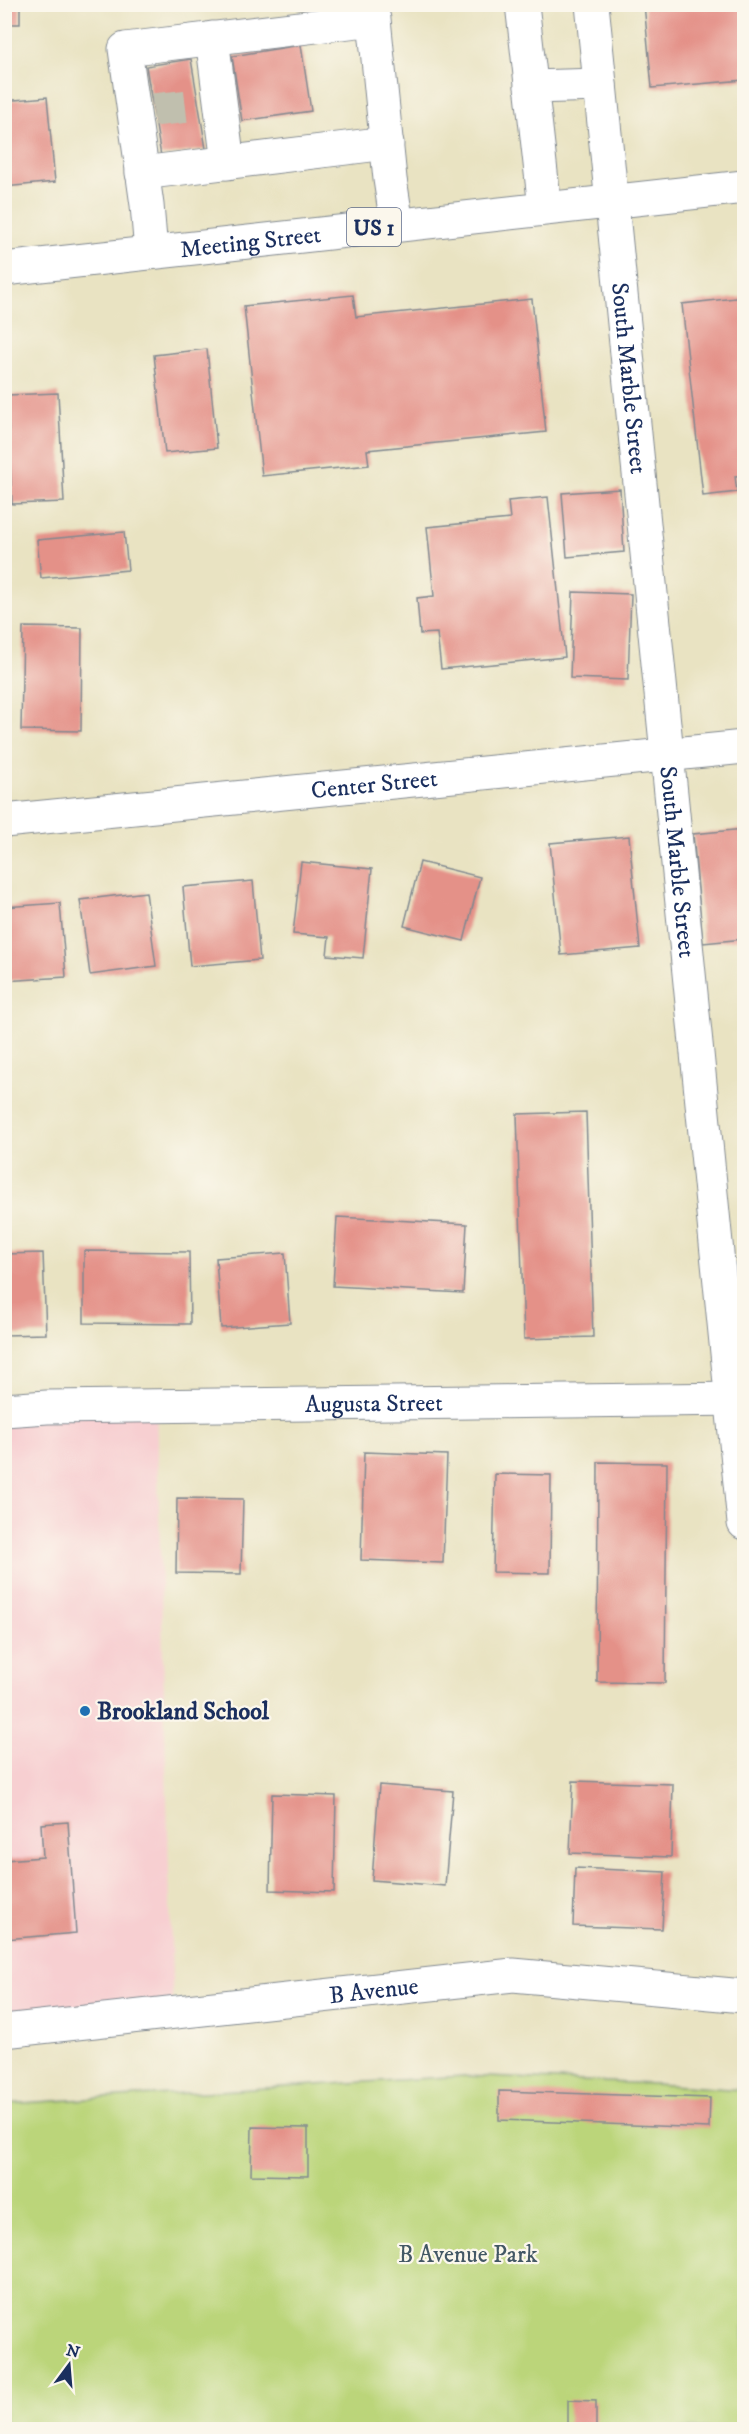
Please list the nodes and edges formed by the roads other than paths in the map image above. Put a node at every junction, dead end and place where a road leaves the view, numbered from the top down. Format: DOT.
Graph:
graph roads {
  1 [pos="522,4"];
  2 [pos="592,4"];
  3 [pos="212,38"];
  4 [pos="600,85"];
  5 [pos="531,87"];
  6 [pos="387,143"];
  7 [pos="228,163"];
  8 [pos="142,173"];
  9 [pos="744,187"];
  10 [pos="611,200"];
  11 [pos="545,208"];
  12 [pos="397,225"];
  13 [pos="151,252"];
  14 [pos="4,268"];
  15 [pos="744,747"];
  16 [pos="667,755"];
  17 [pos="4,821"];
  18 [pos="738,1398"];
  19 [pos="4,1410"];
  20 [pos="744,1523"];
  21 [pos="744,1996"];
  22 [pos="4,2031"];
  1 -- 5 [label="street"];
  2 -- 4 [label="street, South Marble Street"];
  3 -- 6 [label="street"];
  3 -- 7 [label="street"];
  3 -- 8 [label="street"];
  4 -- 5 [label="street"];
  4 -- 10 [label="street, South Marble Street"];
  5 -- 11 [label="street"];
  6 -- 7 [label="street"];
  6 -- 12 [label="street"];
  7 -- 8 [label="street"];
  8 -- 13 [label="street"];
  9 -- 10 [label="street, Meeting Street / US 1"];
  10 -- 11 [label="street, Meeting Street / US 1"];
  10 -- 16 [label="street, South Marble Street"];
  11 -- 12 [label="street, Meeting Street / US 1"];
  12 -- 13 [label="street, Meeting Street / US 1"];
  13 -- 14 [label="street, Meeting Street / US 1"];
  15 -- 16 [label="street, Center Street"];
  16 -- 17 [label="street, Center Street"];
  16 -- 18 [label="street, South Marble Street"];
  18 -- 19 [label="street, Augusta Street"];
  18 -- 20 [label="street, South Marble Street"];
  21 -- 22 [label="street, B Avenue"];
}
